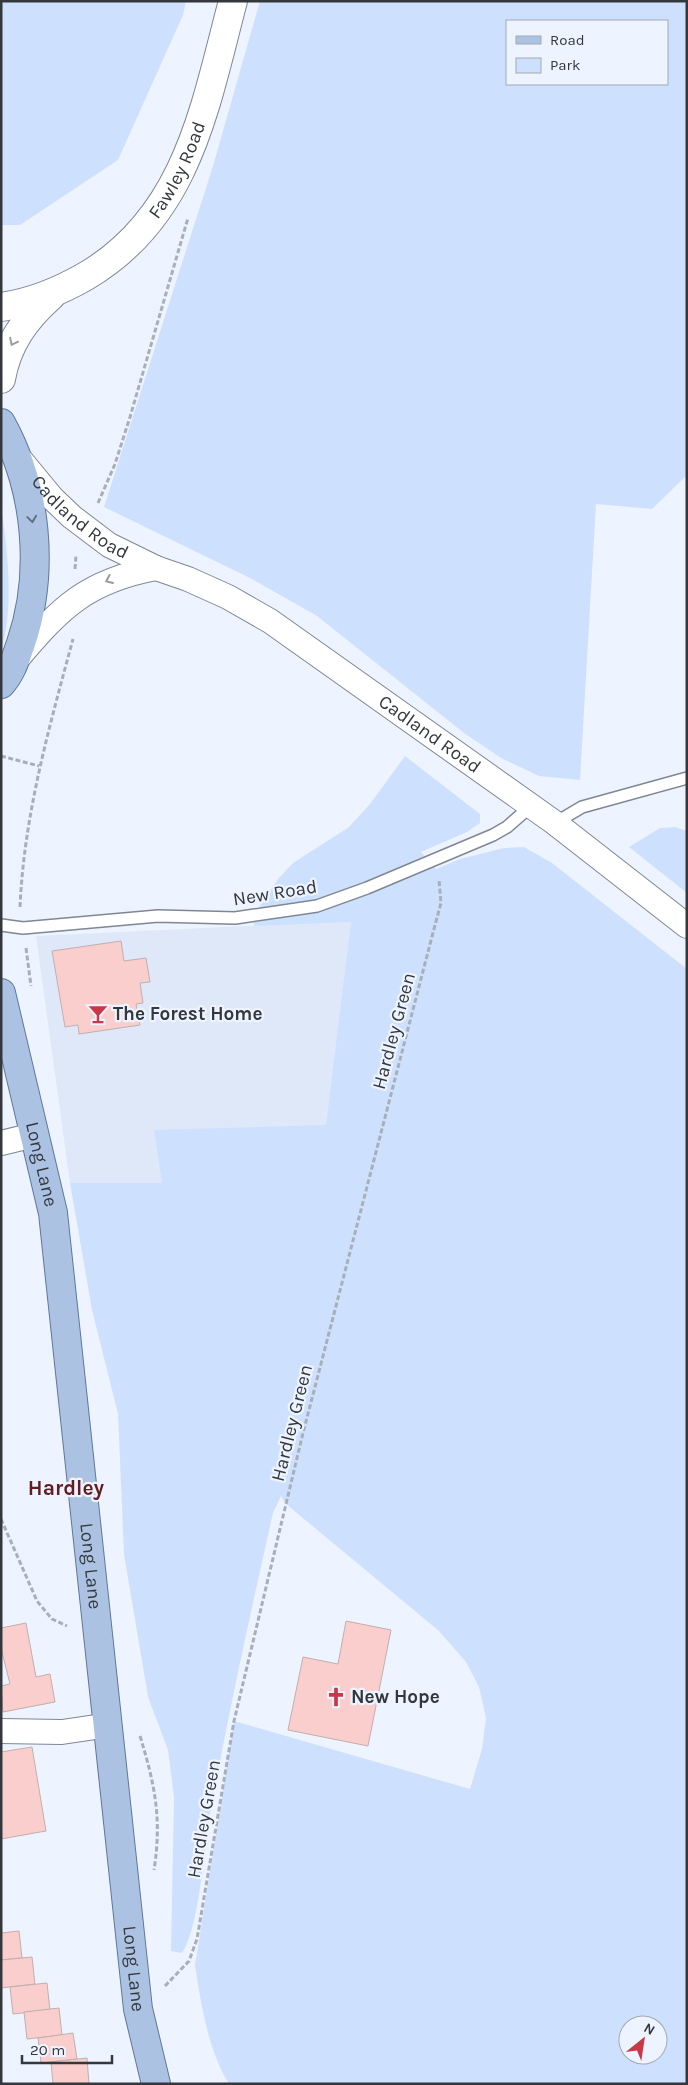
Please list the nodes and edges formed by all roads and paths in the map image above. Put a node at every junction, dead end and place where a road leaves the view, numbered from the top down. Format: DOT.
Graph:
graph roads {
  1 [pos="233,1"];
  2 [pos="189,214"];
  3 [pos="55,292"];
  4 [pos="1,307"];
  5 [pos="1,379"];
  6 [pos="2,420"];
  7 [pos="16,455"];
  8 [pos="96,507"];
  9 [pos="156,568"];
  10 [pos="74,636"];
  11 [pos="6,679"];
  12 [pos="1,756"];
  13 [pos="687,778"];
  14 [pos="531,806"];
  15 [pos="555,823"];
  16 [pos="434,860"];
  17 [pos="1,925"];
  18 [pos="687,926"];
  19 [pos="1,993"];
  20 [pos="34,1135"];
  21 [pos="1,1143"];
  22 [pos="1,1519"];
  23 [pos="98,1645"];
  24 [pos="109,1726"];
  25 [pos="1,1732"];
  26 [pos="165,1987"];
  27 [pos="156,2084"];
  1 -- 3 [label="street, Fawley Road"];
  2 -- 8 [label="path"];
  3 -- 4 [label="street, Fawley Road"];
  3 -- 5 [label="street, Fawley Road, one-way"];
  6 -- 7 [label="main road"];
  7 -- 9 [label="street, Cadland Road"];
  7 -- 11 [label="main road, one-way"];
  9 -- 11 [label="street, Cadland Road, one-way"];
  9 -- 14 [label="street, Cadland Road"];
  10 -- 12 [label="path"];
  13 -- 15 [label="lane"];
  14 -- 15 [label="street, Cadland Road"];
  14 -- 16 [label="lane, New Road"];
  15 -- 18 [label="street, Cadland Road"];
  16 -- 17 [label="lane, New Road"];
  16 -- 26 [label="path, Hardley Green"];
  19 -- 20 [label="main road, Long Lane"];
  20 -- 21 [label="street"];
  20 -- 23 [label="main road, Long Lane"];
  22 -- 23 [label="path"];
  23 -- 24 [label="main road, Long Lane"];
  24 -- 25 [label="street"];
  24 -- 27 [label="main road, Long Lane"];
}
